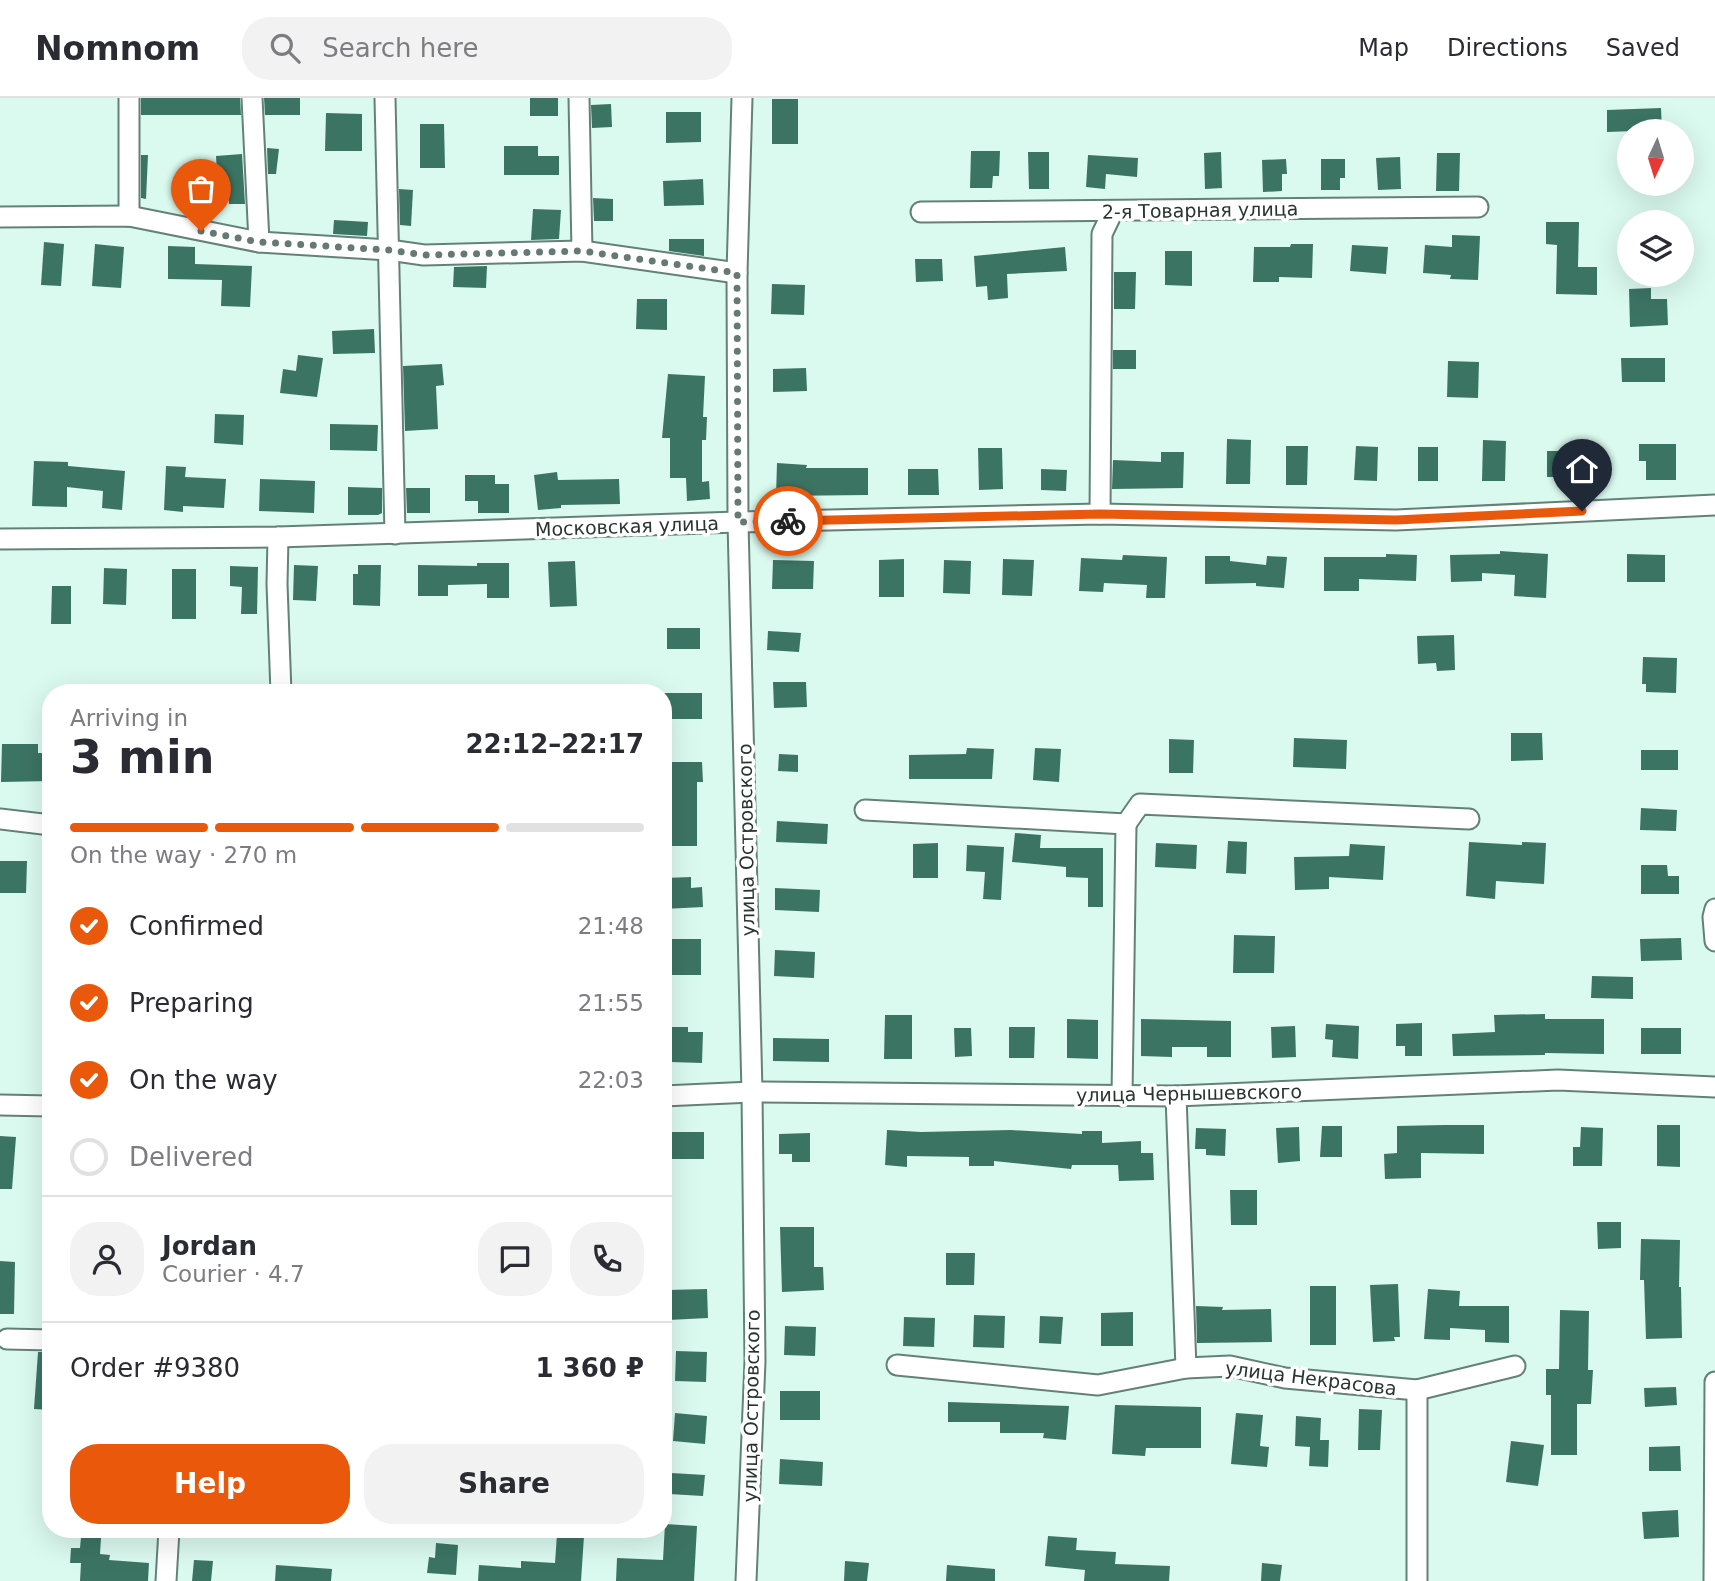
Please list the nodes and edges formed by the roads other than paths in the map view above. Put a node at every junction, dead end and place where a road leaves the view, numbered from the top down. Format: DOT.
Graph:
graph roads {
  1 [pos="129,98"];
  2 [pos="252,98"];
  3 [pos="385,98"];
  4 [pos="579,98"];
  5 [pos="742,98"];
  6 [pos="1478,207"];
  7 [pos="1113,211"];
  8 [pos="921,212"];
  9 [pos="129,216"];
  10 [pos="0,217"];
  11 [pos="259,242"];
  12 [pos="389,250"];
  13 [pos="582,251"];
  14 [pos="737,273"];
  15 [pos="1715,505"];
  16 [pos="1100,514"];
  17 [pos="738,522"];
  18 [pos="395,534"];
  19 [pos="278,537"];
  20 [pos="0,539"];
  21 [pos="281,684"];
  22 [pos="865,810"];
  23 [pos="0,819"];
  24 [pos="1469,819"];
  25 [pos="42,824"];
  26 [pos="1126,824"];
  27 [pos="1715,909"];
  28 [pos="1715,941"];
  29 [pos="1715,1087"];
  30 [pos="752,1092"];
  31 [pos="672,1096"];
  32 [pos="1122,1096"];
  33 [pos="1176,1096"];
  34 [pos="0,1105"];
  35 [pos="42,1106"];
  36 [pos="7,1339"];
  37 [pos="42,1340"];
  38 [pos="897,1365"];
  39 [pos="1515,1366"];
  40 [pos="1185,1368"];
  41 [pos="1715,1381"];
  42 [pos="1417,1390"];
  43 [pos="169,1538"];
  44 [pos="166,1581"];
  45 [pos="746,1581"];
  46 [pos="1417,1581"];
  47 [pos="1714,1581"];
  1 -- 9 [label="street"];
  2 -- 11 [label="street"];
  3 -- 12 [label="street"];
  4 -- 13 [label="street"];
  5 -- 14 [label="street, улица Островского"];
  6 -- 7 [label="street, 2-я Товарная улица"];
  7 -- 8 [label="street, 2-я Товарная улица"];
  7 -- 16 [label="street"];
  9 -- 10 [label="street"];
  9 -- 11 [label="street"];
  11 -- 12 [label="street"];
  12 -- 13 [label="street"];
  12 -- 18 [label="street"];
  13 -- 14 [label="street"];
  14 -- 17 [label="street, улица Островского"];
  15 -- 16 [label="street, Московская улица"];
  16 -- 17 [label="street, Московская улица"];
  17 -- 18 [label="street, Московская улица"];
  17 -- 30 [label="street, улица Островского"];
  18 -- 19 [label="street, Московская улица"];
  19 -- 20 [label="street, Московская улица"];
  19 -- 21 [label="street"];
  22 -- 26 [label="street"];
  23 -- 25 [label="street"];
  24 -- 26 [label="street"];
  26 -- 32 [label="street"];
  27 -- 28 [label="street"];
  29 -- 33 [label="street, улица Чернышевского"];
  30 -- 31 [label="street, улица Чернышевского"];
  30 -- 32 [label="street, улица Чернышевского"];
  30 -- 45 [label="street, улица Островского"];
  32 -- 33 [label="street, улица Чернышевского"];
  33 -- 40 [label="street"];
  34 -- 35 [label="street"];
  36 -- 37 [label="street"];
  38 -- 40 [label="street, улица Некрасова"];
  39 -- 42 [label="street, улица Некрасова"];
  40 -- 42 [label="street, улица Некрасова"];
  41 -- 47 [label="street"];
  42 -- 46 [label="street"];
  43 -- 44 [label="street"];
}
